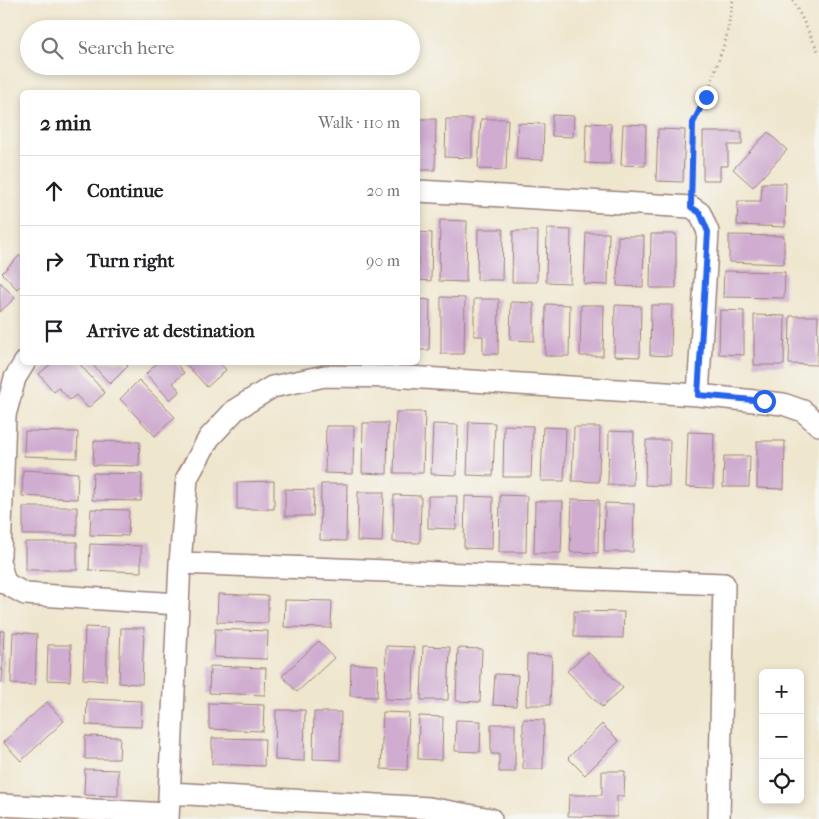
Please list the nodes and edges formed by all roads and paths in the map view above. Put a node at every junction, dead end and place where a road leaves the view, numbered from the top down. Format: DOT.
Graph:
graph roads {
  1 [pos="733,0"];
  2 [pos="793,0"];
  3 [pos="819,53"];
  4 [pos="420,191"];
  5 [pos="691,207"];
  6 [pos="23,365"];
  7 [pos="698,395"];
  8 [pos="819,425"];
  9 [pos="0,555"];
  10 [pos="180,563"];
  11 [pos="0,564"];
  12 [pos="178,604"];
  13 [pos="0,805"];
  14 [pos="168,809"];
  15 [pos="491,819"];
  16 [pos="719,819"];
  1 -- 5 [label="path"];
  2 -- 3 [label="path"];
  4 -- 5 [label="street"];
  5 -- 7 [label="street"];
  6 -- 9 [label="street"];
  7 -- 8 [label="street"];
  7 -- 10 [label="street"];
  10 -- 12 [label="street"];
  10 -- 16 [label="street"];
  11 -- 12 [label="street"];
  12 -- 14 [label="street"];
  13 -- 14 [label="street"];
  14 -- 15 [label="street"];
}
